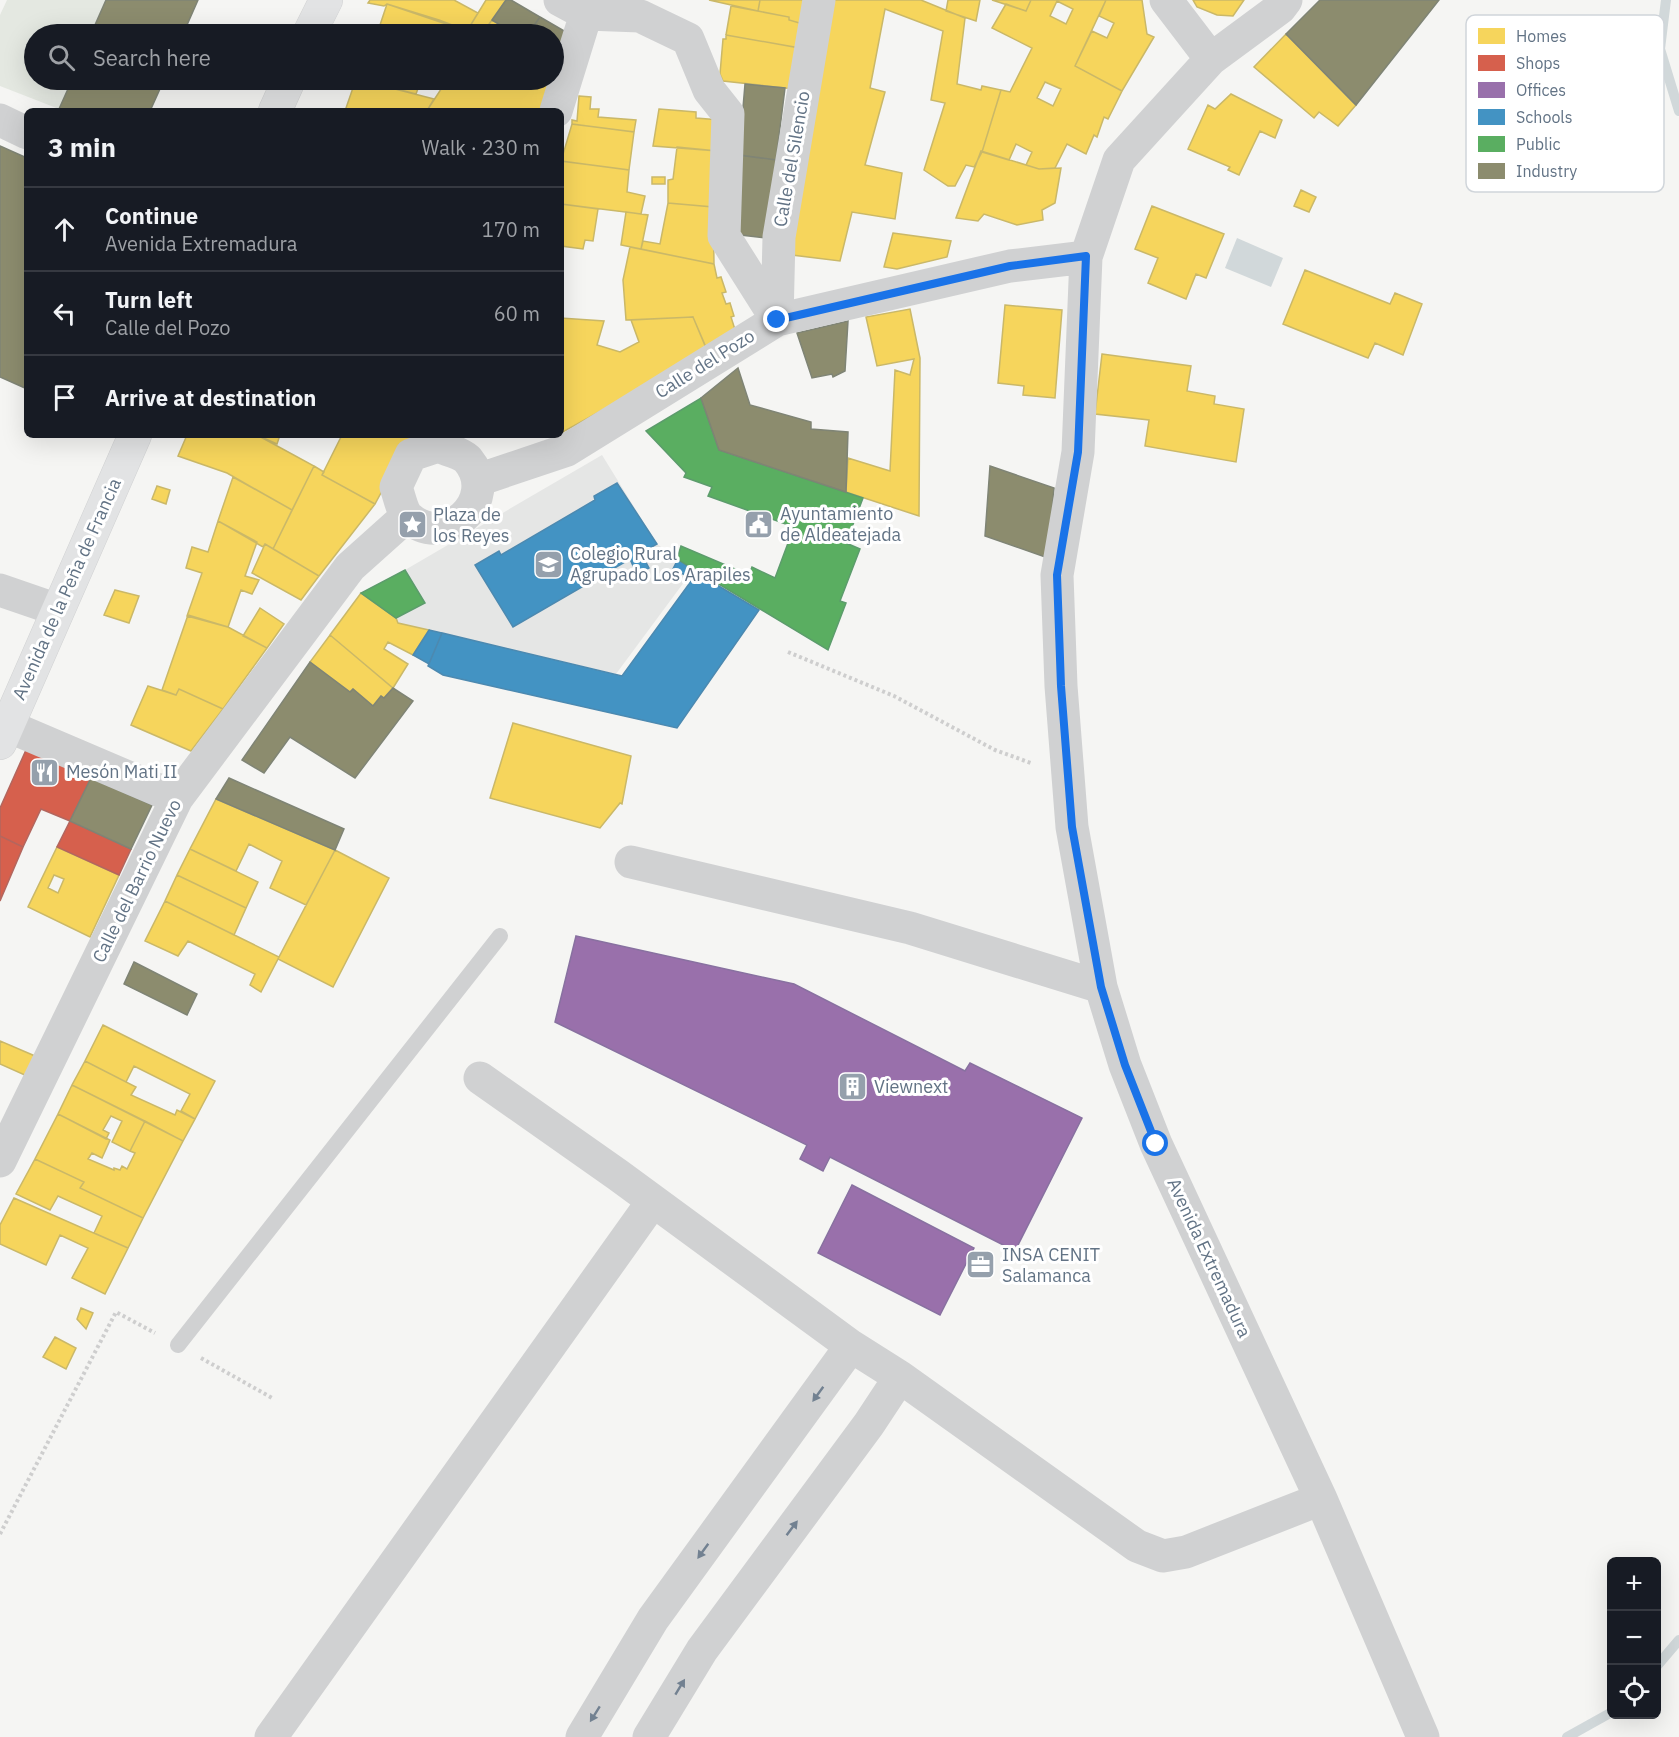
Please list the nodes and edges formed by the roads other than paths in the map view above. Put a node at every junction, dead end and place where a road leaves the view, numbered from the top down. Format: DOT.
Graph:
graph roads {
  1 [pos="326,0"];
  2 [pos="819,0"];
  3 [pos="1166,0"];
  4 [pos="1286,0"];
  5 [pos="573,7"];
  6 [pos="642,8"];
  7 [pos="314,24"];
  8 [pos="1211,59"];
  9 [pos="564,62"];
  10 [pos="284,90"];
  11 [pos="559,90"];
  12 [pos="276,108"];
  13 [pos="556,108"];
  14 [pos="0,120"];
  15 [pos="24,132"];
  16 [pos="1086,256"];
  17 [pos="777,320"];
  18 [pos="134,438"];
  19 [pos="441,441"];
  20 [pos="478,480"];
  21 [pos="407,516"];
  22 [pos="0,590"];
  23 [pos="58,610"];
  24 [pos="4,735"];
  25 [pos="177,798"];
  26 [pos="631,862"];
  27 [pos="500,936"];
  28 [pos="1101,987"];
  29 [pos="480,1078"];
  30 [pos="0,1161"];
  31 [pos="653,1201"];
  32 [pos="178,1345"];
  33 [pos="851,1346"];
  34 [pos="900,1377"];
  35 [pos="1321,1499"];
  36 [pos="271,1737"];
  37 [pos="582,1737"];
  38 [pos="650,1737"];
  39 [pos="1423,1737"];
  1 -- 7 [label="main road"];
  2 -- 17 [label="street, Calle del Silencio"];
  3 -- 8 [label="street"];
  4 -- 8 [label="street, Avenida Extremadura"];
  5 -- 6 [label="street"];
  5 -- 9 [label="street"];
  6 -- 17 [label="street"];
  8 -- 16 [label="street, Avenida Extremadura"];
  10 -- 12 [label="main road"];
  11 -- 13 [label="street"];
  14 -- 15 [label="street"];
  16 -- 17 [label="street, Calle del Pozo"];
  16 -- 28 [label="street, Avenida Extremadura"];
  17 -- 20 [label="street, Calle del Pozo"];
  18 -- 23 [label="main road, Avenida de la Peña de Francia"];
  19 -- 20 [label="street"];
  19 -- 21 [label="street"];
  20 -- 21 [label="street"];
  21 -- 25 [label="street, Calle del Barrio Nuevo"];
  22 -- 23 [label="street"];
  23 -- 24 [label="main road, Avenida de la Peña de Francia"];
  24 -- 25 [label="street"];
  25 -- 30 [label="street, Calle del Barrio Nuevo"];
  26 -- 28 [label="street"];
  27 -- 32 [label="lane"];
  28 -- 35 [label="street, Avenida Extremadura"];
  29 -- 31 [label="street"];
  31 -- 33 [label="street"];
  31 -- 36 [label="street"];
  33 -- 34 [label="street"];
  33 -- 37 [label="street, one-way"];
  34 -- 35 [label="street"];
  38 -- 34 [label="street, one-way"];
  35 -- 39 [label="street, Avenida Extremadura"];
}
